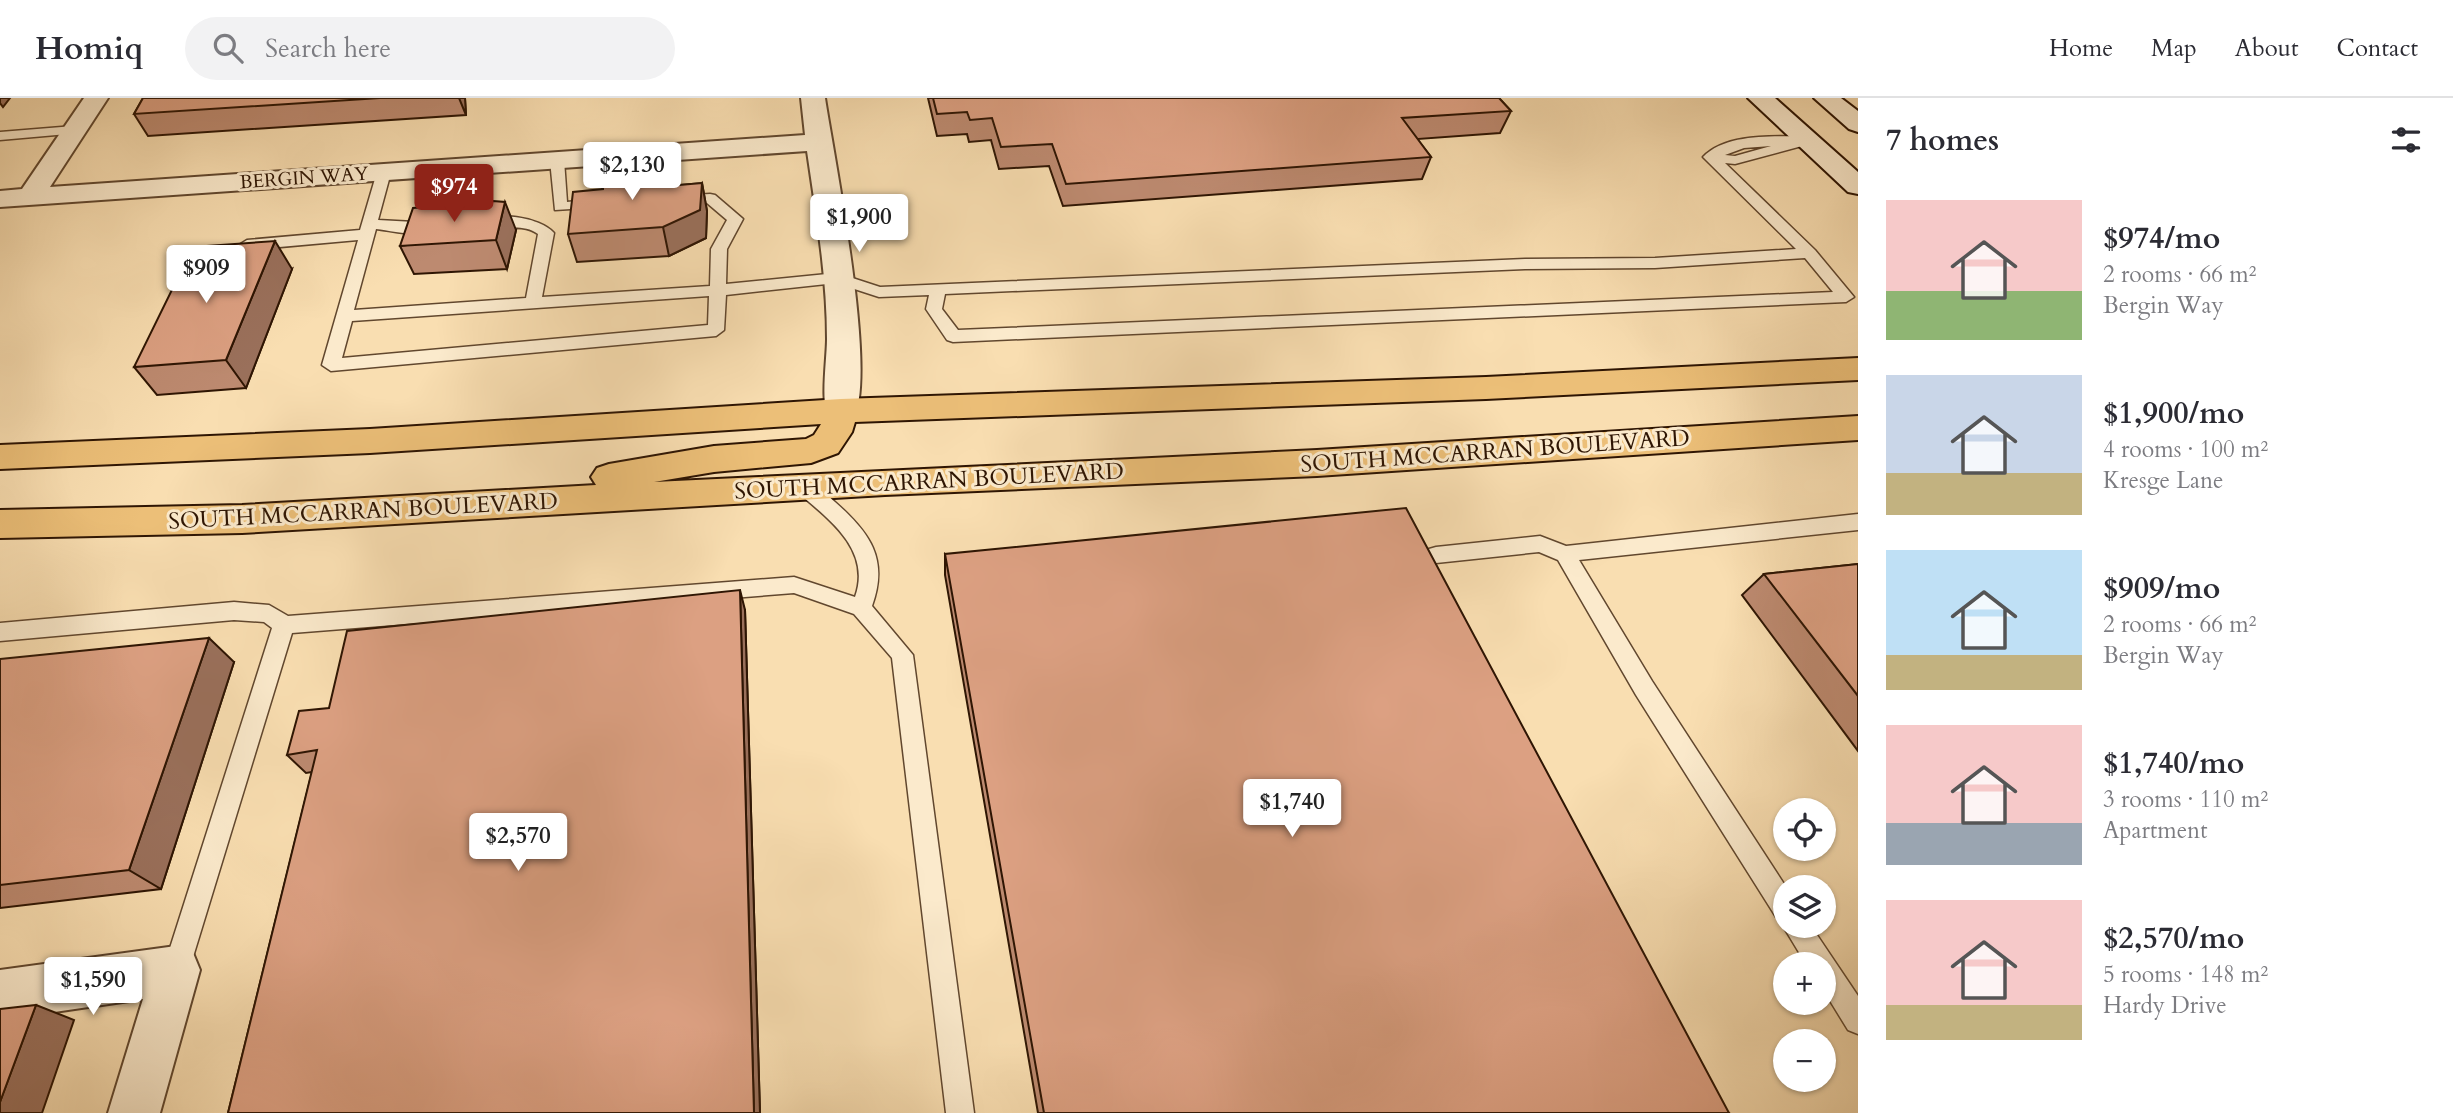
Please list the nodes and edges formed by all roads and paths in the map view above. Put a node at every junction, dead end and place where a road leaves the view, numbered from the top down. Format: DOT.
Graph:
graph roads {
  1 [pos="96,98"];
  2 [pos="813,98"];
  3 [pos="1760,98"];
  4 [pos="1826,98"];
  5 [pos="1858,124"];
  6 [pos="74,130"];
  7 [pos="0,136"];
  8 [pos="1808,141"];
  9 [pos="818,142"];
  10 [pos="557,160"];
  11 [pos="384,172"];
  12 [pos="1858,186"];
  13 [pos="30,197"];
  14 [pos="0,199"];
  15 [pos="659,201"];
  16 [pos="610,204"];
  17 [pos="368,229"];
  18 [pos="234,246"];
  19 [pos="1809,253"];
  20 [pos="837,278"];
  21 [pos="938,289"];
  22 [pos="720,290"];
  23 [pos="533,303"];
  24 [pos="344,316"];
  25 [pos="1848,368"];
  26 [pos="841,411"];
  27 [pos="1858,428"];
  28 [pos="1773,433"];
  29 [pos="1858,447"];
  30 [pos="0,457"];
  31 [pos="804,487"];
  32 [pos="424,509"];
  33 [pos="1858,522"];
  34 [pos="0,524"];
  35 [pos="1565,554"];
  36 [pos="1436,555"];
  37 [pos="861,608"];
  38 [pos="284,625"];
  39 [pos="0,632"];
  40 [pos="1773,889"];
  41 [pos="176,970"];
  42 [pos="1836,987"];
  43 [pos="0,995"];
  44 [pos="1858,1020"];
  45 [pos="134,1113"];
  46 [pos="960,1113"];
  1 -- 6 [label="street"];
  2 -- 9 [label="street"];
  3 -- 8 [label="street"];
  4 -- 5 [label="street"];
  6 -- 7 [label="lane"];
  6 -- 13 [label="street"];
  8 -- 12 [label="street"];
  8 -- 19 [label="lane"];
  9 -- 10 [label="street, BERGIN WAY"];
  9 -- 20 [label="street"];
  10 -- 11 [label="street, BERGIN WAY"];
  10 -- 16 [label="lane"];
  11 -- 13 [label="street, BERGIN WAY"];
  11 -- 17 [label="lane"];
  13 -- 14 [label="street, BERGIN WAY"];
  15 -- 22 [label="lane"];
  17 -- 18 [label="lane"];
  17 -- 23 [label="lane"];
  17 -- 24 [label="lane"];
  19 -- 21 [label="lane"];
  19 -- 21 [label="lane"];
  20 -- 21 [label="lane"];
  20 -- 22 [label="lane"];
  20 -- 26 [label="street"];
  22 -- 23 [label="lane"];
  22 -- 24 [label="lane"];
  23 -- 24 [label="lane"];
  25 -- 26 [label="main road"];
  26 -- 30 [label="main road"];
  26 -- 32 [label="main road"];
  27 -- 28 [label="main road, SOUTH MCCARRAN BOULEVARD"];
  28 -- 29 [label="main road"];
  28 -- 31 [label="main road, SOUTH MCCARRAN BOULEVARD"];
  31 -- 32 [label="main road, SOUTH MCCARRAN BOULEVARD"];
  31 -- 37 [label="lane"];
  32 -- 34 [label="main road, SOUTH MCCARRAN BOULEVARD"];
  33 -- 35 [label="lane"];
  35 -- 36 [label="lane"];
  35 -- 40 [label="lane"];
  37 -- 38 [label="lane"];
  37 -- 46 [label="lane"];
  38 -- 39 [label="lane"];
  38 -- 41 [label="lane"];
  41 -- 43 [label="street"];
  41 -- 45 [label="street"];
  42 -- 44 [label="lane"];
}
